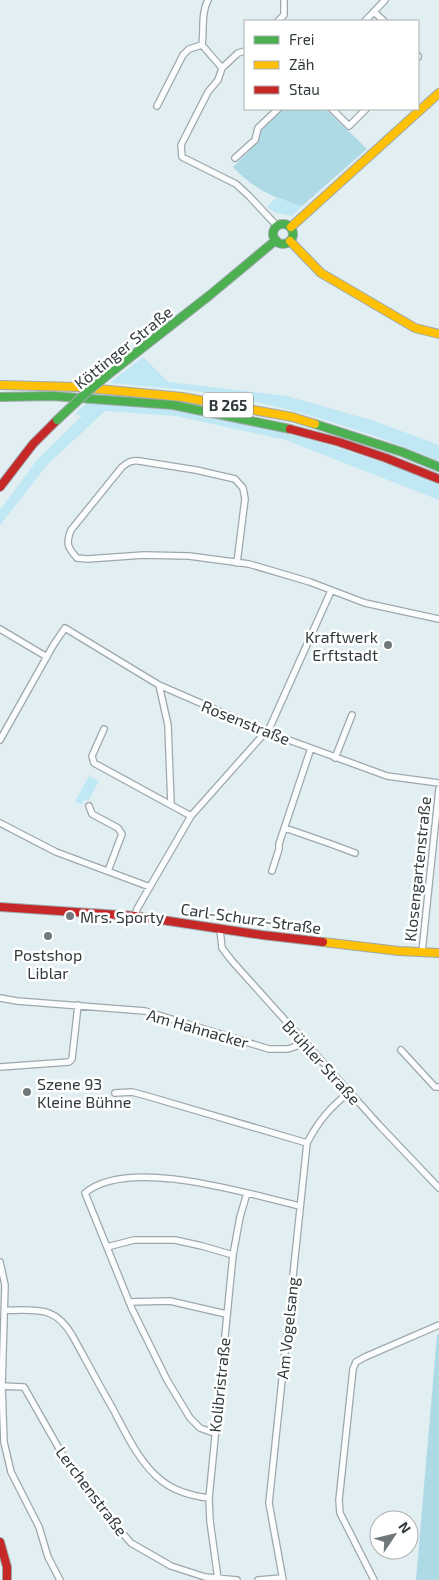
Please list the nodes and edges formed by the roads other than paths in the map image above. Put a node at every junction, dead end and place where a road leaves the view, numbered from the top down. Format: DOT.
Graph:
graph roads {
  1 [pos="208,0"];
  2 [pos="284,0"];
  3 [pos="385,0"];
  4 [pos="374,12"];
  5 [pos="284,15"];
  6 [pos="279,20"];
  7 [pos="289,20"];
  8 [pos="366,20"];
  9 [pos="383,20"];
  10 [pos="202,45"];
  11 [pos="244,52"];
  12 [pos="222,68"];
  13 [pos="439,93"];
  14 [pos="157,106"];
  15 [pos="277,110"];
  16 [pos="333,110"];
  17 [pos="365,110"];
  18 [pos="235,158"];
  19 [pos="277,226"];
  20 [pos="291,227"];
  21 [pos="276,240"];
  22 [pos="290,241"];
  23 [pos="439,334"];
  24 [pos="0,385"];
  25 [pos="0,397"];
  26 [pos="439,467"];
  27 [pos="439,479"];
  28 [pos="0,487"];
  29 [pos="237,563"];
  30 [pos="331,591"];
  31 [pos="439,619"];
  32 [pos="0,629"];
  33 [pos="47,658"];
  34 [pos="159,685"];
  35 [pos="352,715"];
  36 [pos="104,729"];
  37 [pos="267,732"];
  38 [pos="0,740"];
  39 [pos="311,748"];
  40 [pos="335,758"];
  41 [pos="439,783"];
  42 [pos="439,789"];
  43 [pos="171,804"];
  44 [pos="89,806"];
  45 [pos="191,816"];
  46 [pos="0,823"];
  47 [pos="285,828"];
  48 [pos="355,853"];
  49 [pos="108,871"];
  50 [pos="272,871"];
  51 [pos="150,887"];
  52 [pos="0,907"];
  53 [pos="135,916"];
  54 [pos="220,929"];
  55 [pos="422,952"];
  56 [pos="439,953"];
  57 [pos="0,998"];
  58 [pos="78,1005"];
  59 [pos="305,1043"];
  60 [pos="401,1050"];
  61 [pos="0,1067"];
  62 [pos="439,1087"];
  63 [pos="349,1092"];
  64 [pos="115,1093"];
  65 [pos="306,1144"];
  66 [pos="439,1188"];
  67 [pos="247,1193"];
  68 [pos="300,1206"];
  69 [pos="107,1247"];
  70 [pos="233,1256"];
  71 [pos="0,1262"];
  72 [pos="129,1302"];
  73 [pos="5,1310"];
  74 [pos="226,1314"];
  75 [pos="439,1325"];
  76 [pos="1,1386"];
  77 [pos="214,1433"];
  78 [pos="209,1498"];
  79 [pos="0,1542"];
  80 [pos="218,1579"];
  81 [pos="283,1579"];
  82 [pos="7,1580"];
  83 [pos="60,1580"];
  84 [pos="237,1580"];
  85 [pos="258,1580"];
  86 [pos="374,1580"];
  1 -- 10 [label="street"];
  2 -- 5 [label="street"];
  3 -- 4 [label="street"];
  4 -- 8 [label="street"];
  4 -- 9 [label="street"];
  5 -- 6 [label="street"];
  5 -- 7 [label="street"];
  10 -- 12 [label="street"];
  10 -- 14 [label="street"];
  11 -- 12 [label="street"];
  12 -- 19 [label="street"];
  13 -- 20 [label="main road"];
  15 -- 18 [label="street"];
  16 -- 17 [label="street"];
  19 -- 20 [label="main road"];
  19 -- 21 [label="main road"];
  20 -- 22 [label="main road"];
  21 -- 22 [label="main road"];
  21 -- 28 [label="main road, Köttinger Straße, bridge"];
  22 -- 23 [label="main road"];
  24 -- 26 [label="main road, B 265"];
  25 -- 27 [label="main road, B 265"];
  29 -- 29 [label="street"];
  29 -- 30 [label="street"];
  30 -- 31 [label="street"];
  30 -- 37 [label="street"];
  32 -- 33 [label="street"];
  33 -- 34 [label="street, Rosenstraße"];
  33 -- 38 [label="street"];
  34 -- 37 [label="street, Rosenstraße"];
  34 -- 43 [label="street"];
  35 -- 40 [label="street"];
  36 -- 43 [label="street"];
  37 -- 39 [label="street, Rosenstraße"];
  37 -- 45 [label="street"];
  39 -- 40 [label="street, Rosenstraße"];
  39 -- 47 [label="street"];
  40 -- 41 [label="street, Rosenstraße"];
  42 -- 55 [label="street, Klosengartenstraße"];
  43 -- 45 [label="street"];
  44 -- 49 [label="street"];
  45 -- 51 [label="street"];
  46 -- 49 [label="street"];
  47 -- 48 [label="street"];
  47 -- 50 [label="street"];
  49 -- 51 [label="street"];
  51 -- 53 [label="street"];
  52 -- 53 [label="main road, Carl-Schurz-Straße"];
  53 -- 54 [label="main road, Carl-Schurz-Straße"];
  54 -- 55 [label="main road, Carl-Schurz-Straße"];
  54 -- 59 [label="street, Brühler Straße"];
  55 -- 56 [label="main road, Carl-Schurz-Straße"];
  57 -- 58 [label="street, Am Hahnacker"];
  58 -- 59 [label="street, Am Hahnacker"];
  58 -- 61 [label="street"];
  59 -- 63 [label="street, Brühler Straße"];
  60 -- 62 [label="street"];
  63 -- 65 [label="street, Am Vogelsang"];
  63 -- 66 [label="street, Brühler Straße"];
  64 -- 65 [label="street"];
  65 -- 68 [label="street, Am Vogelsang"];
  67 -- 68 [label="street"];
  67 -- 69 [label="street"];
  67 -- 70 [label="street, Kolibristraße"];
  68 -- 81 [label="street, Am Vogelsang"];
  69 -- 70 [label="street"];
  69 -- 72 [label="street"];
  70 -- 74 [label="street, Kolibristraße"];
  71 -- 73 [label="street"];
  72 -- 74 [label="street"];
  72 -- 77 [label="street"];
  73 -- 76 [label="street"];
  73 -- 78 [label="street"];
  74 -- 77 [label="street, Kolibristraße"];
  75 -- 86 [label="street"];
  76 -- 80 [label="street, Lerchenstraße"];
  76 -- 83 [label="street"];
  77 -- 78 [label="street, Kolibristraße"];
  78 -- 80 [label="street, Kolibristraße"];
  79 -- 82 [label="main road"];
  80 -- 84 [label="street, Lerchenstraße"];
  81 -- 85 [label="street"];
}
